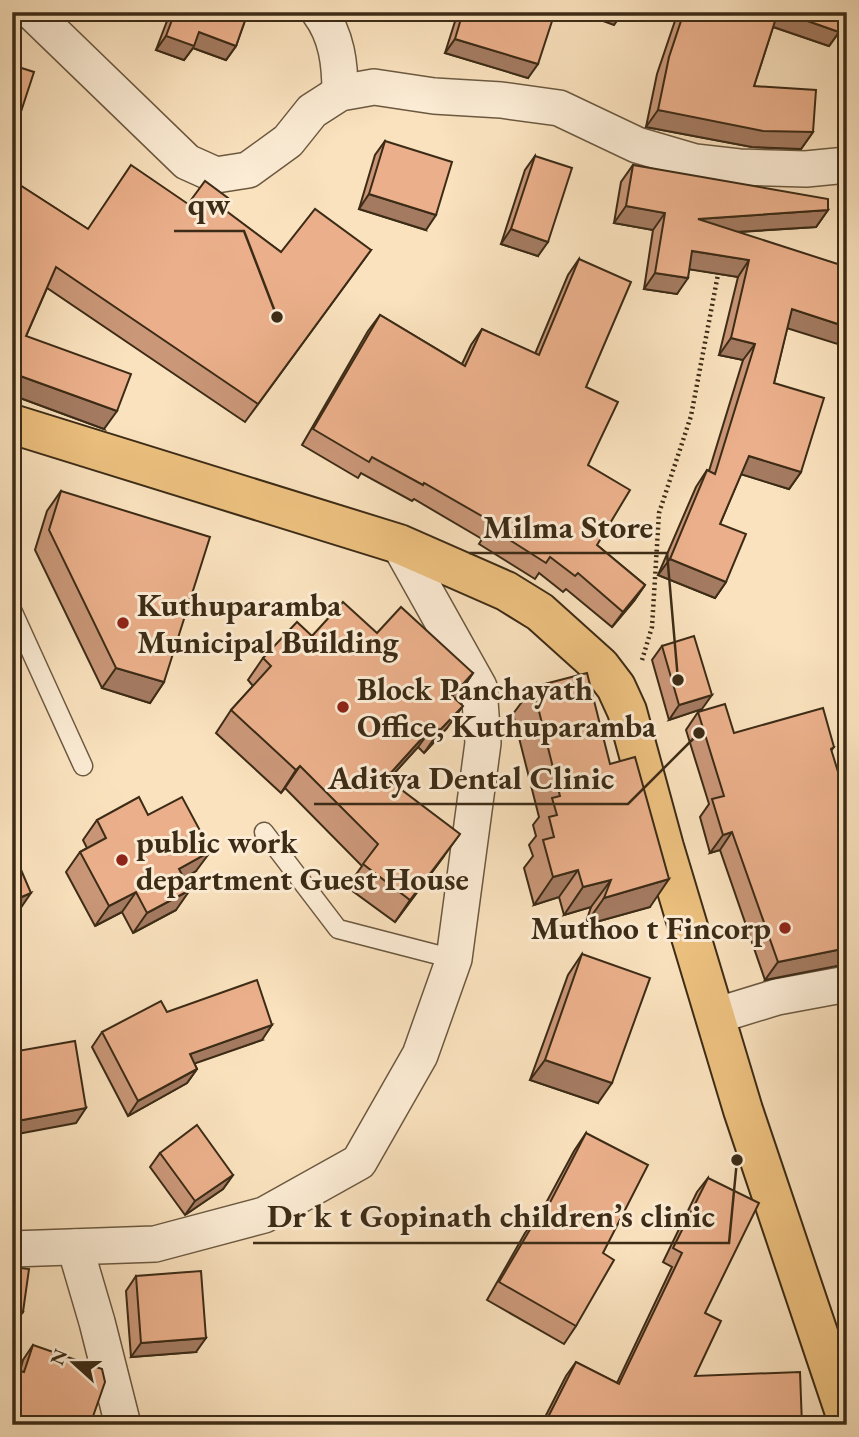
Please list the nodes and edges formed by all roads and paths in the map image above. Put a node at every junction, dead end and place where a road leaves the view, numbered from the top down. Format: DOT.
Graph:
graph roads {
  1 [pos="32,12"];
  2 [pos="319,12"];
  3 [pos="340,93"];
  4 [pos="847,165"];
  5 [pos="721,259"];
  6 [pos="12,424"];
  7 [pos="399,544"];
  8 [pos="12,610"];
  9 [pos="627,712"];
  10 [pos="83,766"];
  11 [pos="264,832"];
  12 [pos="454,959"];
  13 [pos="847,984"];
  14 [pos="715,1016"];
  15 [pos="75,1247"];
  16 [pos="12,1249"];
  17 [pos="847,1419"];
  18 [pos="123,1425"];
  1 -- 3 [label="street"];
  2 -- 3 [label="street"];
  3 -- 4 [label="street"];
  5 -- 9 [label="path"];
  6 -- 7 [label="main road"];
  7 -- 9 [label="main road"];
  7 -- 12 [label="street"];
  8 -- 10 [label="lane"];
  9 -- 14 [label="main road"];
  11 -- 12 [label="lane"];
  12 -- 15 [label="street"];
  13 -- 14 [label="street"];
  14 -- 17 [label="main road"];
  15 -- 16 [label="street"];
  15 -- 18 [label="street"];
}
